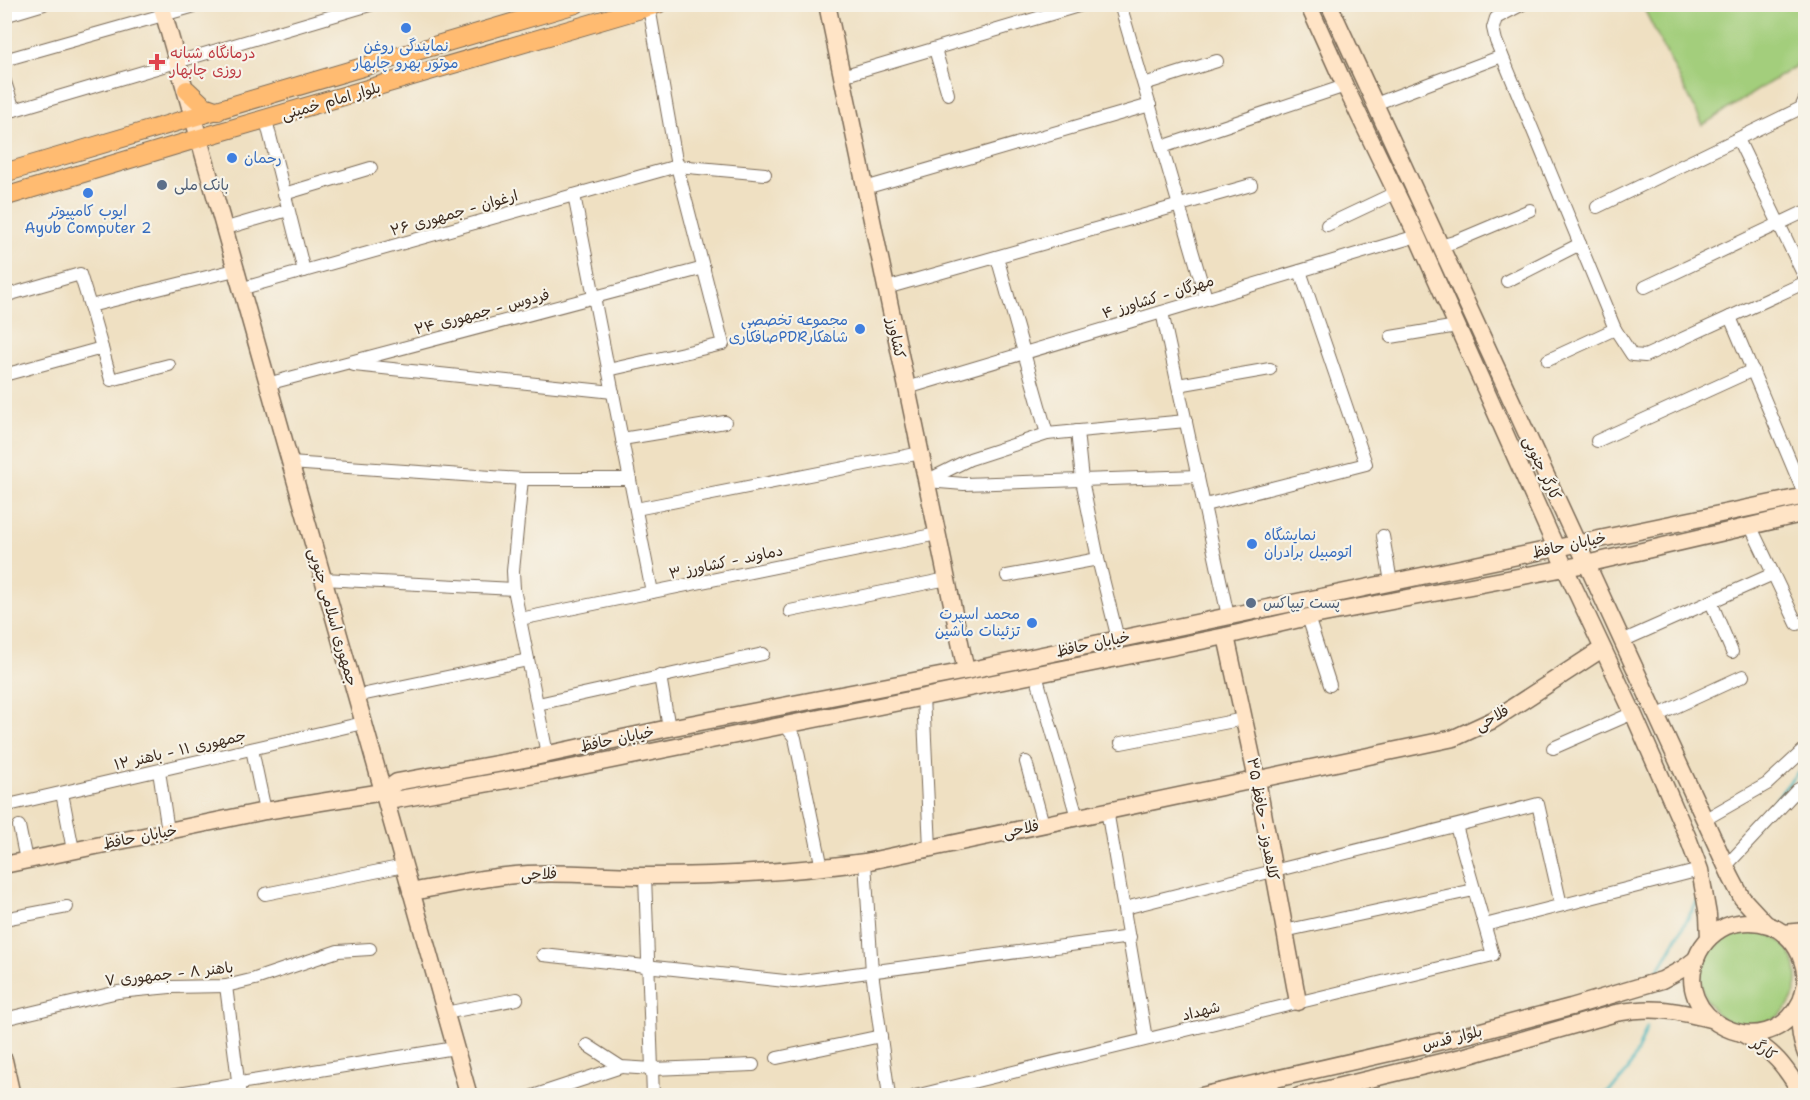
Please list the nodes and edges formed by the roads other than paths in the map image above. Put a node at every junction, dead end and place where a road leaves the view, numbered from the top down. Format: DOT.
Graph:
graph roads {
  1 [pos="44,4"];
  2 [pos="202,4"];
  3 [pos="373,4"];
  4 [pos="576,4"];
  5 [pos="827,4"];
  6 [pos="1120,4"];
  7 [pos="1308,4"];
  8 [pos="1329,4"];
  9 [pos="1523,4"];
  10 [pos="654,6"];
  11 [pos="1078,6"];
  12 [pos="163,10"];
  13 [pos="333,10"];
  14 [pos="4,16"];
  15 [pos="935,49"];
  16 [pos="1502,56"];
  17 [pos="4,60"];
  18 [pos="178,62"];
  19 [pos="1216,62"];
  20 [pos="842,76"];
  21 [pos="1363,78"];
  22 [pos="4,79"];
  23 [pos="1144,84"];
  24 [pos="1345,86"];
  25 [pos="186,90"];
  26 [pos="948,94"];
  27 [pos="1806,97"];
  28 [pos="1375,104"];
  29 [pos="1150,105"];
  30 [pos="9,111"];
  31 [pos="218,111"];
  32 [pos="194,118"];
  33 [pos="266,120"];
  34 [pos="175,124"];
  35 [pos="200,138"];
  36 [pos="1738,139"];
  37 [pos="1162,147"];
  38 [pos="677,166"];
  39 [pos="371,168"];
  40 [pos="4,173"];
  41 [pos="765,174"];
  42 [pos="1251,185"];
  43 [pos="865,188"];
  44 [pos="1396,192"];
  45 [pos="284,194"];
  46 [pos="574,195"];
  47 [pos="4,197"];
  48 [pos="1179,206"];
  49 [pos="1597,207"];
  50 [pos="288,210"];
  51 [pos="1530,210"];
  52 [pos="1806,211"];
  53 [pos="1780,224"];
  54 [pos="1327,225"];
  55 [pos="223,228"];
  56 [pos="1417,236"];
  57 [pos="1580,244"];
  58 [pos="1440,246"];
  59 [pos="997,258"];
  60 [pos="704,268"];
  61 [pos="235,270"];
  62 [pos="304,271"];
  63 [pos="1300,271"];
  64 [pos="1507,281"];
  65 [pos="1806,281"];
  66 [pos="1645,287"];
  67 [pos="886,288"];
  68 [pos="240,289"];
  69 [pos="4,296"];
  70 [pos="594,298"];
  71 [pos="1206,298"];
  72 [pos="90,306"];
  73 [pos="1162,312"];
  74 [pos="1730,316"];
  75 [pos="1457,326"];
  76 [pos="1615,329"];
  77 [pos="1391,337"];
  78 [pos="102,348"];
  79 [pos="1024,353"];
  80 [pos="1548,360"];
  81 [pos="345,364"];
  82 [pos="169,365"];
  83 [pos="1270,369"];
  84 [pos="608,370"];
  85 [pos="1754,370"];
  86 [pos="4,375"];
  87 [pos="267,384"];
  88 [pos="1178,385"];
  89 [pos="907,387"];
  90 [pos="613,392"];
  91 [pos="1186,421"];
  92 [pos="725,422"];
  93 [pos="1077,431"];
  94 [pos="1047,434"];
  95 [pos="622,439"];
  96 [pos="1597,441"];
  97 [pos="921,453"];
  98 [pos="290,463"];
  99 [pos="1198,476"];
  100 [pos="522,478"];
  101 [pos="630,478"];
  102 [pos="1083,480"];
  103 [pos="927,481"];
  104 [pos="1805,496"];
  105 [pos="1205,505"];
  106 [pos="636,509"];
  107 [pos="1805,515"];
  108 [pos="1750,525"];
  109 [pos="937,534"];
  110 [pos="1383,536"];
  111 [pos="1577,543"];
  112 [pos="1557,548"];
  113 [pos="1098,559"];
  114 [pos="1586,564"];
  115 [pos="1565,568"];
  116 [pos="1773,574"];
  117 [pos="1006,576"];
  118 [pos="322,579"];
  119 [pos="947,579"];
  120 [pos="1391,582"];
  121 [pos="514,589"];
  122 [pos="652,592"];
  123 [pos="1711,602"];
  124 [pos="790,611"];
  125 [pos="1228,616"];
  126 [pos="1308,617"];
  127 [pos="520,619"];
  128 [pos="1797,624"];
  129 [pos="1226,636"];
  130 [pos="1118,639"];
  131 [pos="1622,641"];
  132 [pos="1077,647"];
  133 [pos="1602,649"];
  134 [pos="1732,652"];
  135 [pos="763,654"];
  136 [pos="528,660"];
  137 [pos="1081,666"];
  138 [pos="966,671"];
  139 [pos="1036,675"];
  140 [pos="660,676"];
  141 [pos="1743,676"];
  142 [pos="1330,685"];
  143 [pos="840,694"];
  144 [pos="356,696"];
  145 [pos="923,696"];
  146 [pos="538,704"];
  147 [pos="1633,713"];
  148 [pos="844,714"];
  149 [pos="1656,716"];
  150 [pos="1244,719"];
  151 [pos="363,723"];
  152 [pos="785,725"];
  153 [pos="669,728"];
  154 [pos="1121,743"];
  155 [pos="1553,748"];
  156 [pos="1806,748"];
  157 [pos="252,749"];
  158 [pos="547,754"];
  159 [pos="1026,762"];
  160 [pos="159,771"];
  161 [pos="1257,780"];
  162 [pos="1806,785"];
  163 [pos="383,792"];
  164 [pos="62,793"];
  165 [pos="4,806"];
  166 [pos="1107,810"];
  167 [pos="265,811"];
  168 [pos="1077,817"];
  169 [pos="1704,820"];
  170 [pos="1043,824"];
  171 [pos="19,826"];
  172 [pos="1456,826"];
  173 [pos="168,831"];
  174 [pos="930,848"];
  175 [pos="73,850"];
  176 [pos="26,860"];
  177 [pos="865,861"];
  178 [pos="4,865"];
  179 [pos="404,866"];
  180 [pos="1726,866"];
  181 [pos="822,868"];
  182 [pos="1272,870"];
  183 [pos="1700,870"];
  184 [pos="645,876"];
  185 [pos="1474,890"];
  186 [pos="411,892"];
  187 [pos="265,894"];
  188 [pos="1561,905"];
  189 [pos="67,907"];
  190 [pos="1125,908"];
  191 [pos="4,919"];
  192 [pos="1766,924"];
  193 [pos="1485,925"];
  194 [pos="1284,931"];
  195 [pos="1806,931"];
  196 [pos="1783,933"];
  197 [pos="1130,937"];
  198 [pos="1709,938"];
  199 [pos="370,949"];
  200 [pos="543,955"];
  201 [pos="1696,958"];
  202 [pos="648,965"];
  203 [pos="872,972"];
  204 [pos="1806,982"];
  205 [pos="226,986"];
  206 [pos="518,999"];
  207 [pos="1801,1000"];
  208 [pos="1298,1002"];
  209 [pos="445,1013"];
  210 [pos="4,1019"];
  211 [pos="1710,1019"];
  212 [pos="1743,1034"];
  213 [pos="881,1036"];
  214 [pos="1146,1039"];
  215 [pos="587,1045"];
  216 [pos="455,1048"];
  217 [pos="1806,1054"];
  218 [pos="777,1058"];
  219 [pos="4,1060"];
  220 [pos="753,1065"];
  221 [pos="621,1067"];
  222 [pos="653,1069"];
  223 [pos="237,1082"];
  224 [pos="12,1095"];
  225 [pos="160,1095"];
  226 [pos="240,1095"];
  227 [pos="469,1095"];
  228 [pos="533,1095"];
  229 [pos="653,1095"];
  230 [pos="889,1095"];
  231 [pos="915,1095"];
  232 [pos="1201,1095"];
  233 [pos="1299,1095"];
  234 [pos="1803,1095"];
  1 -- 14 [label="street"];
  2 -- 12 [label="street"];
  3 -- 13 [label="street"];
  4 -- 31 [label="main road, بلوار امام خمینی"];
  5 -- 20 [label="main road, کشاورز"];
  6 -- 23 [label="street"];
  7 -- 24 [label="main road, کارگر جنوبی"];
  8 -- 21 [label="main road, کارگر جنوبی"];
  9 -- 16 [label="street"];
  10 -- 33 [label="main road, بلوار امام خمینی"];
  10 -- 38 [label="street"];
  11 -- 15 [label="street"];
  12 -- 17 [label="street"];
  12 -- 18 [label="main road, جمهوری اسلامی جنوبی"];
  13 -- 18 [label="street"];
  15 -- 20 [label="street"];
  15 -- 26 [label="street"];
  16 -- 28 [label="street"];
  16 -- 57 [label="street"];
  18 -- 25 [label="main road, جمهوری اسلامی جنوبی"];
  18 -- 30 [label="street"];
  19 -- 23 [label="street"];
  20 -- 43 [label="main road, کشاورز"];
  21 -- 24 [label="main road"];
  21 -- 28 [label="main road, کارگر جنوبی"];
  22 -- 30 [label="street"];
  23 -- 29 [label="street"];
  24 -- 37 [label="street"];
  24 -- 44 [label="main road, کارگر جنوبی"];
  25 -- 31 [label="main road"];
  25 -- 32 [label="main road, جمهوری اسلامی جنوبی"];
  25 -- 34 [label="main road"];
  27 -- 36 [label="street"];
  28 -- 58 [label="main road, کارگر جنوبی"];
  29 -- 37 [label="street"];
  29 -- 43 [label="street"];
  31 -- 32 [label="main road, بلوار امام خمینی"];
  32 -- 34 [label="main road, بلوار امام خمینی"];
  32 -- 35 [label="main road, جمهوری اسلامی جنوبی"];
  33 -- 35 [label="main road, بلوار امام خمینی"];
  33 -- 45 [label="street"];
  34 -- 40 [label="main road, بلوار امام خمینی"];
  35 -- 47 [label="main road, بلوار امام خمینی"];
  35 -- 55 [label="main road, جمهوری اسلامی جنوبی"];
  36 -- 49 [label="street"];
  36 -- 53 [label="street"];
  37 -- 48 [label="street"];
  38 -- 41 [label="street"];
  38 -- 46 [label="street, ارغوان - جمهوری ۲۶"];
  38 -- 60 [label="street"];
  39 -- 45 [label="street"];
  42 -- 48 [label="street"];
  43 -- 67 [label="main road, کشاورز"];
  44 -- 54 [label="street"];
  44 -- 56 [label="main road, کارگر جنوبی"];
  45 -- 50 [label="street"];
  46 -- 62 [label="street, ارغوان - جمهوری ۲۶"];
  46 -- 70 [label="street"];
  48 -- 59 [label="street"];
  48 -- 71 [label="street"];
  50 -- 55 [label="street"];
  50 -- 62 [label="street"];
  51 -- 58 [label="street"];
  52 -- 53 [label="street"];
  53 -- 65 [label="street"];
  53 -- 66 [label="street"];
  55 -- 61 [label="main road, جمهوری اسلامی جنوبی"];
  56 -- 63 [label="street, مهرگان - کشاورز ۴"];
  56 -- 75 [label="main road, کارگر جنوبی"];
  57 -- 64 [label="street"];
  57 -- 76 [label="street"];
  58 -- 111 [label="main road, کارگر جنوبی"];
  59 -- 67 [label="street"];
  59 -- 79 [label="street"];
  60 -- 70 [label="street, فردوس - جمهوری ۲۴"];
  60 -- 84 [label="street"];
  61 -- 68 [label="main road, جمهوری اسلامی جنوبی"];
  61 -- 72 [label="street"];
  62 -- 68 [label="street, ارغوان - جمهوری ۲۶"];
  63 -- 71 [label="street, مهرگان - کشاورز ۴"];
  63 -- 105 [label="street"];
  65 -- 74 [label="street"];
  67 -- 89 [label="main road, کشاورز"];
  68 -- 87 [label="main road, جمهوری اسلامی جنوبی"];
  69 -- 72 [label="street"];
  70 -- 81 [label="street, فردوس - جمهوری ۲۴"];
  70 -- 84 [label="street"];
  71 -- 73 [label="street, مهرگان - کشاورز ۴"];
  72 -- 78 [label="street"];
  73 -- 79 [label="street, مهرگان - کشاورز ۴"];
  73 -- 88 [label="street"];
  74 -- 76 [label="street"];
  74 -- 85 [label="street"];
  75 -- 77 [label="street"];
  75 -- 112 [label="main road, کارگر جنوبی"];
  76 -- 80 [label="street"];
  78 -- 82 [label="street"];
  78 -- 86 [label="street"];
  79 -- 89 [label="street, مهرگان - کشاورز ۴"];
  79 -- 94 [label="street"];
  81 -- 87 [label="street, فردوس - جمهوری ۲۴"];
  81 -- 90 [label="street"];
  83 -- 88 [label="street"];
  84 -- 90 [label="street"];
  85 -- 96 [label="street"];
  85 -- 104 [label="street"];
  87 -- 98 [label="main road, جمهوری اسلامی جنوبی"];
  88 -- 91 [label="street"];
  89 -- 97 [label="main road, کشاورز"];
  90 -- 95 [label="street"];
  91 -- 93 [label="street"];
  91 -- 99 [label="street"];
  92 -- 95 [label="street"];
  93 -- 94 [label="street"];
  93 -- 102 [label="street"];
  94 -- 103 [label="street"];
  95 -- 101 [label="street"];
  97 -- 103 [label="main road, کشاورز"];
  97 -- 106 [label="street"];
  98 -- 100 [label="street"];
  98 -- 118 [label="main road, جمهوری اسلامی جنوبی"];
  99 -- 102 [label="street"];
  99 -- 105 [label="street"];
  100 -- 101 [label="street"];
  100 -- 121 [label="street"];
  101 -- 106 [label="street"];
  102 -- 103 [label="street"];
  102 -- 113 [label="street"];
  103 -- 109 [label="main road, کشاورز"];
  104 -- 111 [label="main road, خیابان حافظ"];
  105 -- 125 [label="street"];
  106 -- 122 [label="street"];
  107 -- 108 [label="main road, خیابان حافظ"];
  108 -- 114 [label="main road, خیابان حافظ"];
  108 -- 116 [label="street"];
  109 -- 119 [label="main road, کشاورز"];
  109 -- 122 [label="street, دماوند - کشاورز ۳"];
  110 -- 120 [label="street"];
  111 -- 112 [label="main road, خیابان حافظ"];
  111 -- 114 [label="main road, کارگر جنوبی"];
  112 -- 115 [label="main road, کارگر جنوبی"];
  112 -- 120 [label="main road, خیابان حافظ"];
  113 -- 117 [label="street"];
  113 -- 130 [label="street"];
  114 -- 115 [label="main road, خیابان حافظ"];
  114 -- 131 [label="main road, کارگر جنوبی"];
  115 -- 126 [label="main road, خیابان حافظ"];
  115 -- 133 [label="main road, کارگر جنوبی"];
  116 -- 123 [label="street"];
  116 -- 128 [label="street"];
  118 -- 121 [label="street"];
  118 -- 144 [label="main road, جمهوری اسلامی جنوبی"];
  119 -- 124 [label="street"];
  119 -- 138 [label="main road, کشاورز"];
  120 -- 125 [label="main road, خیابان حافظ"];
  121 -- 127 [label="street"];
  122 -- 127 [label="street, دماوند - کشاورز ۳"];
  123 -- 131 [label="street"];
  123 -- 134 [label="street"];
  125 -- 130 [label="main road, خیابان حافظ"];
  126 -- 129 [label="main road, خیابان حافظ"];
  126 -- 142 [label="street"];
  127 -- 136 [label="street"];
  129 -- 137 [label="main road, خیابان حافظ"];
  129 -- 150 [label="main road, کلاهدوز - حافظ ۳۵"];
  130 -- 132 [label="main road, خیابان حافظ"];
  131 -- 149 [label="main road, کارگر جنوبی"];
  132 -- 137 [label="main road"];
  132 -- 138 [label="main road, خیابان حافظ"];
  133 -- 147 [label="main road, کارگر جنوبی"];
  133 -- 161 [label="main road, فلاحی"];
  135 -- 140 [label="street"];
  136 -- 144 [label="street"];
  136 -- 146 [label="street"];
  137 -- 139 [label="main road, خیابان حافظ"];
  138 -- 143 [label="main road, خیابان حافظ"];
  139 -- 145 [label="main road, خیابان حافظ"];
  139 -- 168 [label="street"];
  140 -- 146 [label="street"];
  140 -- 153 [label="street"];
  141 -- 149 [label="street"];
  143 -- 148 [label="main road"];
  143 -- 153 [label="main road, خیابان حافظ"];
  144 -- 151 [label="main road, جمهوری اسلامی جنوبی"];
  145 -- 148 [label="main road, خیابان حافظ"];
  145 -- 174 [label="street"];
  146 -- 158 [label="street"];
  147 -- 155 [label="street"];
  147 -- 183 [label="main road, کارگر جنوبی"];
  148 -- 152 [label="main road, خیابان حافظ"];
  149 -- 169 [label="main road, کارگر جنوبی"];
  150 -- 154 [label="street"];
  150 -- 161 [label="main road, کلاهدوز - حافظ ۳۵"];
  151 -- 157 [label="street, جمهوری ۱۱ - باهنر ۱۲"];
  151 -- 163 [label="main road, جمهوری اسلامی جنوبی"];
  152 -- 163 [label="main road, خیابان حافظ"];
  152 -- 181 [label="street"];
  153 -- 158 [label="main road, خیابان حافظ"];
  156 -- 169 [label="street"];
  157 -- 160 [label="street, جمهوری ۱۱ - باهنر ۱۲"];
  157 -- 167 [label="street"];
  158 -- 163 [label="main road, خیابان حافظ"];
  159 -- 170 [label="street"];
  160 -- 164 [label="street, جمهوری ۱۱ - باهنر ۱۲"];
  160 -- 173 [label="street"];
  161 -- 166 [label="main road, فلاحی"];
  161 -- 182 [label="main road, کلاهدوز - حافظ ۳۵"];
  162 -- 180 [label="street"];
  163 -- 167 [label="main road, خیابان حافظ"];
  163 -- 179 [label="main road, جمهوری اسلامی جنوبی"];
  164 -- 165 [label="street, جمهوری ۱۱ - باهنر ۱۲"];
  164 -- 175 [label="street"];
  166 -- 168 [label="main road, فلاحی"];
  166 -- 190 [label="street"];
  167 -- 173 [label="main road, خیابان حافظ"];
  168 -- 170 [label="main road, فلاحی"];
  169 -- 180 [label="main road, کارگر جنوبی"];
  170 -- 174 [label="main road, فلاحی"];
  171 -- 176 [label="street"];
  172 -- 182 [label="street"];
  172 -- 185 [label="street"];
  172 -- 188 [label="street"];
  173 -- 175 [label="main road, خیابان حافظ"];
  174 -- 177 [label="main road, فلاحی"];
  175 -- 176 [label="main road, خیابان حافظ"];
  176 -- 178 [label="main road, خیابان حافظ"];
  177 -- 181 [label="main road, فلاحی"];
  177 -- 203 [label="street"];
  179 -- 186 [label="main road, جمهوری اسلامی جنوبی"];
  179 -- 187 [label="street"];
  180 -- 192 [label="main road, کارگر جنوبی"];
  181 -- 184 [label="main road, فلاحی"];
  182 -- 190 [label="street"];
  182 -- 194 [label="main road, کلاهدوز - حافظ ۳۵"];
  183 -- 188 [label="street"];
  183 -- 198 [label="main road, کارگر جنوبی"];
  184 -- 186 [label="main road, فلاحی"];
  184 -- 202 [label="street"];
  185 -- 193 [label="street"];
  185 -- 194 [label="street"];
  186 -- 209 [label="main road, جمهوری اسلامی جنوبی"];
  188 -- 193 [label="street"];
  189 -- 191 [label="street"];
  190 -- 197 [label="street"];
  192 -- 196 [label="main road"];
  192 -- 198 [label="main road"];
  193 -- 208 [label="street, شهداد"];
  194 -- 208 [label="main road, کلاهدوز - حافظ ۳۵"];
  195 -- 196 [label="main road"];
  196 -- 204 [label="main road"];
  197 -- 203 [label="street"];
  197 -- 214 [label="street"];
  198 -- 201 [label="main road"];
  199 -- 205 [label="street, باهنر ۸ - جمهوری ۷"];
  200 -- 202 [label="street"];
  201 -- 211 [label="main road"];
  201 -- 232 [label="main road, بلوار قدس"];
  202 -- 203 [label="street"];
  202 -- 222 [label="street"];
  203 -- 213 [label="street"];
  204 -- 207 [label="main road"];
  205 -- 210 [label="street, باهنر ۸ - جمهوری ۷"];
  205 -- 223 [label="street"];
  206 -- 209 [label="street"];
  207 -- 212 [label="main road"];
  207 -- 217 [label="main road"];
  208 -- 214 [label="street, شهداد"];
  209 -- 216 [label="main road, جمهوری اسلامی جنوبی"];
  211 -- 212 [label="main road"];
  211 -- 233 [label="main road, بلوار قدس"];
  212 -- 234 [label="main road, کارگر"];
  213 -- 218 [label="street"];
  213 -- 230 [label="street"];
  214 -- 231 [label="street, شهداد"];
  215 -- 221 [label="street"];
  216 -- 223 [label="street"];
  216 -- 227 [label="main road, جمهوری اسلامی جنوبی"];
  219 -- 224 [label="main road"];
  220 -- 222 [label="street"];
  221 -- 222 [label="street"];
  221 -- 228 [label="street"];
  222 -- 229 [label="street"];
  223 -- 225 [label="street"];
  223 -- 226 [label="street"];
}
